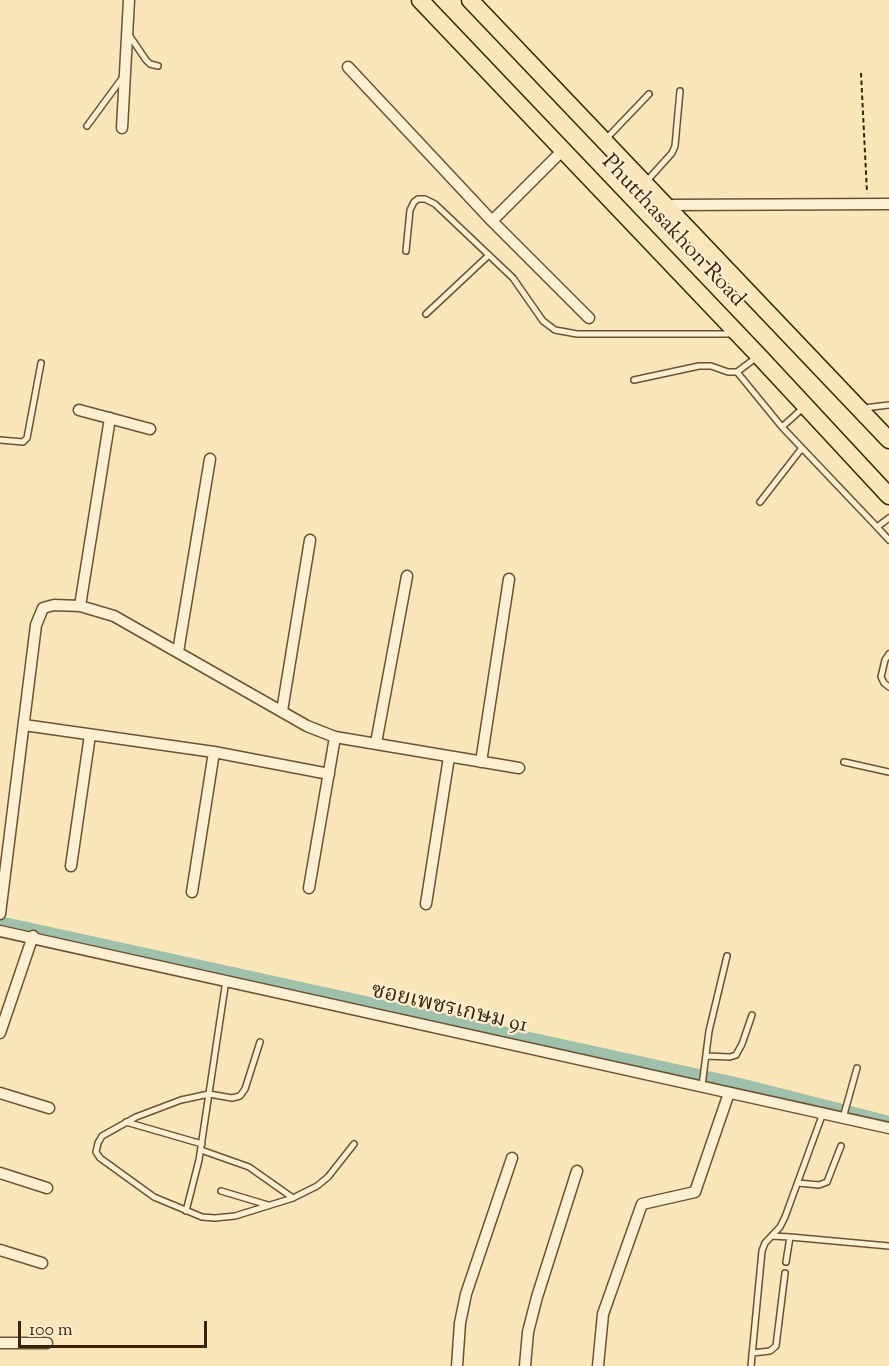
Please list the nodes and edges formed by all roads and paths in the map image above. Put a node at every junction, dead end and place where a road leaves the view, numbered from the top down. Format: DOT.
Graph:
graph roads {
  1 [pos="129,0"];
  2 [pos="420,0"];
  3 [pos="470,0"];
  4 [pos="128,33"];
  5 [pos="158,66"];
  6 [pos="348,68"];
  7 [pos="861,73"];
  8 [pos="125,75"];
  9 [pos="680,91"];
  10 [pos="649,94"];
  11 [pos="87,126"];
  12 [pos="122,129"];
  13 [pos="604,141"];
  14 [pos="563,150"];
  15 [pos="644,184"];
  16 [pos="868,202"];
  17 [pos="889,204"];
  18 [pos="664,205"];
  19 [pos="492,221"];
  20 [pos="406,251"];
  21 [pos="489,255"];
  22 [pos="426,314"];
  23 [pos="588,318"];
  24 [pos="738,334"];
  25 [pos="759,356"];
  26 [pos="41,363"];
  27 [pos="737,372"];
  28 [pos="634,380"];
  29 [pos="889,405"];
  30 [pos="806,406"];
  31 [pos="859,409"];
  32 [pos="79,410"];
  33 [pos="110,418"];
  34 [pos="782,427"];
  35 [pos="150,429"];
  36 [pos="0,440"];
  37 [pos="889,440"];
  38 [pos="802,448"];
  39 [pos="210,459"];
  40 [pos="889,496"];
  41 [pos="760,502"];
  42 [pos="889,518"];
  43 [pos="877,527"];
  44 [pos="310,540"];
  45 [pos="889,540"];
  46 [pos="407,576"];
  47 [pos="509,579"];
  48 [pos="80,606"];
  49 [pos="178,652"];
  50 [pos="889,654"];
  51 [pos="889,687"];
  52 [pos="282,711"];
  53 [pos="24,725"];
  54 [pos="90,735"];
  55 [pos="335,737"];
  56 [pos="376,743"];
  57 [pos="214,752"];
  58 [pos="449,757"];
  59 [pos="481,762"];
  60 [pos="844,762"];
  61 [pos="519,768"];
  62 [pos="889,772"];
  63 [pos="328,774"];
  64 [pos="71,866"];
  65 [pos="309,888"];
  66 [pos="192,892"];
  67 [pos="426,904"];
  68 [pos="1,909"];
  69 [pos="0,931"];
  70 [pos="33,936"];
  71 [pos="727,956"];
  72 [pos="226,980"];
  73 [pos="753,1015"];
  74 [pos="0,1033"];
  75 [pos="260,1042"];
  76 [pos="706,1059"];
  77 [pos="857,1068"];
  78 [pos="702,1087"];
  79 [pos="0,1093"];
  80 [pos="729,1093"];
  81 [pos="209,1094"];
  82 [pos="49,1108"];
  83 [pos="845,1112"];
  84 [pos="822,1113"];
  85 [pos="126,1122"];
  86 [pos="889,1128"];
  87 [pos="354,1144"];
  88 [pos="841,1146"];
  89 [pos="202,1147"];
  90 [pos="512,1158"];
  91 [pos="577,1171"];
  92 [pos="0,1173"];
  93 [pos="798,1183"];
  94 [pos="47,1188"];
  95 [pos="221,1191"];
  96 [pos="293,1198"];
  97 [pos="269,1205"];
  98 [pos="186,1211"];
  99 [pos="772,1236"];
  100 [pos="790,1237"];
  101 [pos="889,1246"];
  102 [pos="0,1250"];
  103 [pos="786,1262"];
  104 [pos="42,1263"];
  105 [pos="785,1274"];
  106 [pos="0,1343"];
  107 [pos="47,1343"];
  108 [pos="752,1353"];
  109 [pos="457,1366"];
  110 [pos="525,1366"];
  111 [pos="598,1366"];
  112 [pos="751,1366"];
  1 -- 4 [label="street"];
  2 -- 14 [label="main road, Phutthasakhon Road"];
  3 -- 13 [label="main road, Phutthasakhon Road"];
  4 -- 5 [label="lane"];
  4 -- 8 [label="street"];
  6 -- 19 [label="street"];
  7 -- 16 [label="path"];
  8 -- 11 [label="lane"];
  8 -- 12 [label="street"];
  9 -- 15 [label="lane"];
  10 -- 13 [label="lane"];
  13 -- 15 [label="main road, Phutthasakhon Road"];
  14 -- 19 [label="street"];
  14 -- 24 [label="main road, Phutthasakhon Road"];
  15 -- 18 [label="main road, Phutthasakhon Road"];
  16 -- 17 [label="street"];
  16 -- 18 [label="street"];
  18 -- 31 [label="main road, Phutthasakhon Road"];
  19 -- 23 [label="street"];
  20 -- 21 [label="lane"];
  21 -- 22 [label="lane"];
  21 -- 24 [label="lane"];
  24 -- 25 [label="main road, Phutthasakhon Road"];
  25 -- 27 [label="lane"];
  25 -- 30 [label="main road, Phutthasakhon Road"];
  26 -- 36 [label="lane"];
  27 -- 28 [label="lane"];
  27 -- 34 [label="lane"];
  29 -- 31 [label="lane"];
  30 -- 34 [label="lane"];
  30 -- 40 [label="main road, Phutthasakhon Road"];
  31 -- 37 [label="main road, Phutthasakhon Road"];
  32 -- 33 [label="street"];
  33 -- 35 [label="street"];
  33 -- 48 [label="street"];
  34 -- 38 [label="lane"];
  38 -- 41 [label="lane"];
  38 -- 43 [label="lane"];
  39 -- 49 [label="street"];
  42 -- 43 [label="lane"];
  43 -- 45 [label="lane"];
  44 -- 52 [label="street"];
  46 -- 56 [label="street"];
  47 -- 59 [label="street"];
  48 -- 49 [label="street"];
  48 -- 53 [label="street"];
  49 -- 52 [label="street"];
  50 -- 51 [label="lane"];
  52 -- 55 [label="street"];
  53 -- 54 [label="street"];
  53 -- 68 [label="street"];
  54 -- 57 [label="street"];
  54 -- 64 [label="street"];
  55 -- 56 [label="street"];
  55 -- 63 [label="street"];
  56 -- 58 [label="street"];
  57 -- 63 [label="street"];
  57 -- 66 [label="street"];
  58 -- 59 [label="street"];
  58 -- 67 [label="street"];
  59 -- 61 [label="street"];
  60 -- 62 [label="lane"];
  63 -- 65 [label="street"];
  69 -- 70 [label="street, ซอยเพชรเกษม 91"];
  70 -- 72 [label="street, ซอยเพชรเกษม 91"];
  70 -- 74 [label="street"];
  71 -- 76 [label="lane"];
  72 -- 78 [label="street, ซอยเพชรเกษม 91"];
  72 -- 81 [label="lane"];
  73 -- 76 [label="lane"];
  75 -- 81 [label="lane"];
  76 -- 78 [label="lane"];
  77 -- 83 [label="lane"];
  78 -- 80 [label="street, ซอยเพชรเกษม 91"];
  79 -- 82 [label="street"];
  80 -- 84 [label="street, ซอยเพชรเกษม 91"];
  80 -- 111 [label="street"];
  81 -- 85 [label="lane"];
  81 -- 89 [label="lane"];
  83 -- 84 [label="street, ซอยเพชรเกษม 91"];
  83 -- 86 [label="street, ซอยเพชรเกษม 91"];
  84 -- 93 [label="lane"];
  85 -- 89 [label="lane"];
  85 -- 98 [label="lane"];
  87 -- 96 [label="lane"];
  88 -- 93 [label="lane"];
  89 -- 96 [label="lane"];
  89 -- 98 [label="lane"];
  90 -- 109 [label="street"];
  91 -- 110 [label="street"];
  92 -- 94 [label="street"];
  93 -- 99 [label="lane"];
  95 -- 97 [label="lane"];
  96 -- 97 [label="lane"];
  97 -- 98 [label="lane"];
  99 -- 100 [label="lane"];
  99 -- 108 [label="lane"];
  100 -- 101 [label="lane"];
  100 -- 103 [label="lane"];
  102 -- 104 [label="street"];
  105 -- 108 [label="lane"];
  106 -- 107 [label="street"];
  108 -- 112 [label="lane"];
}
